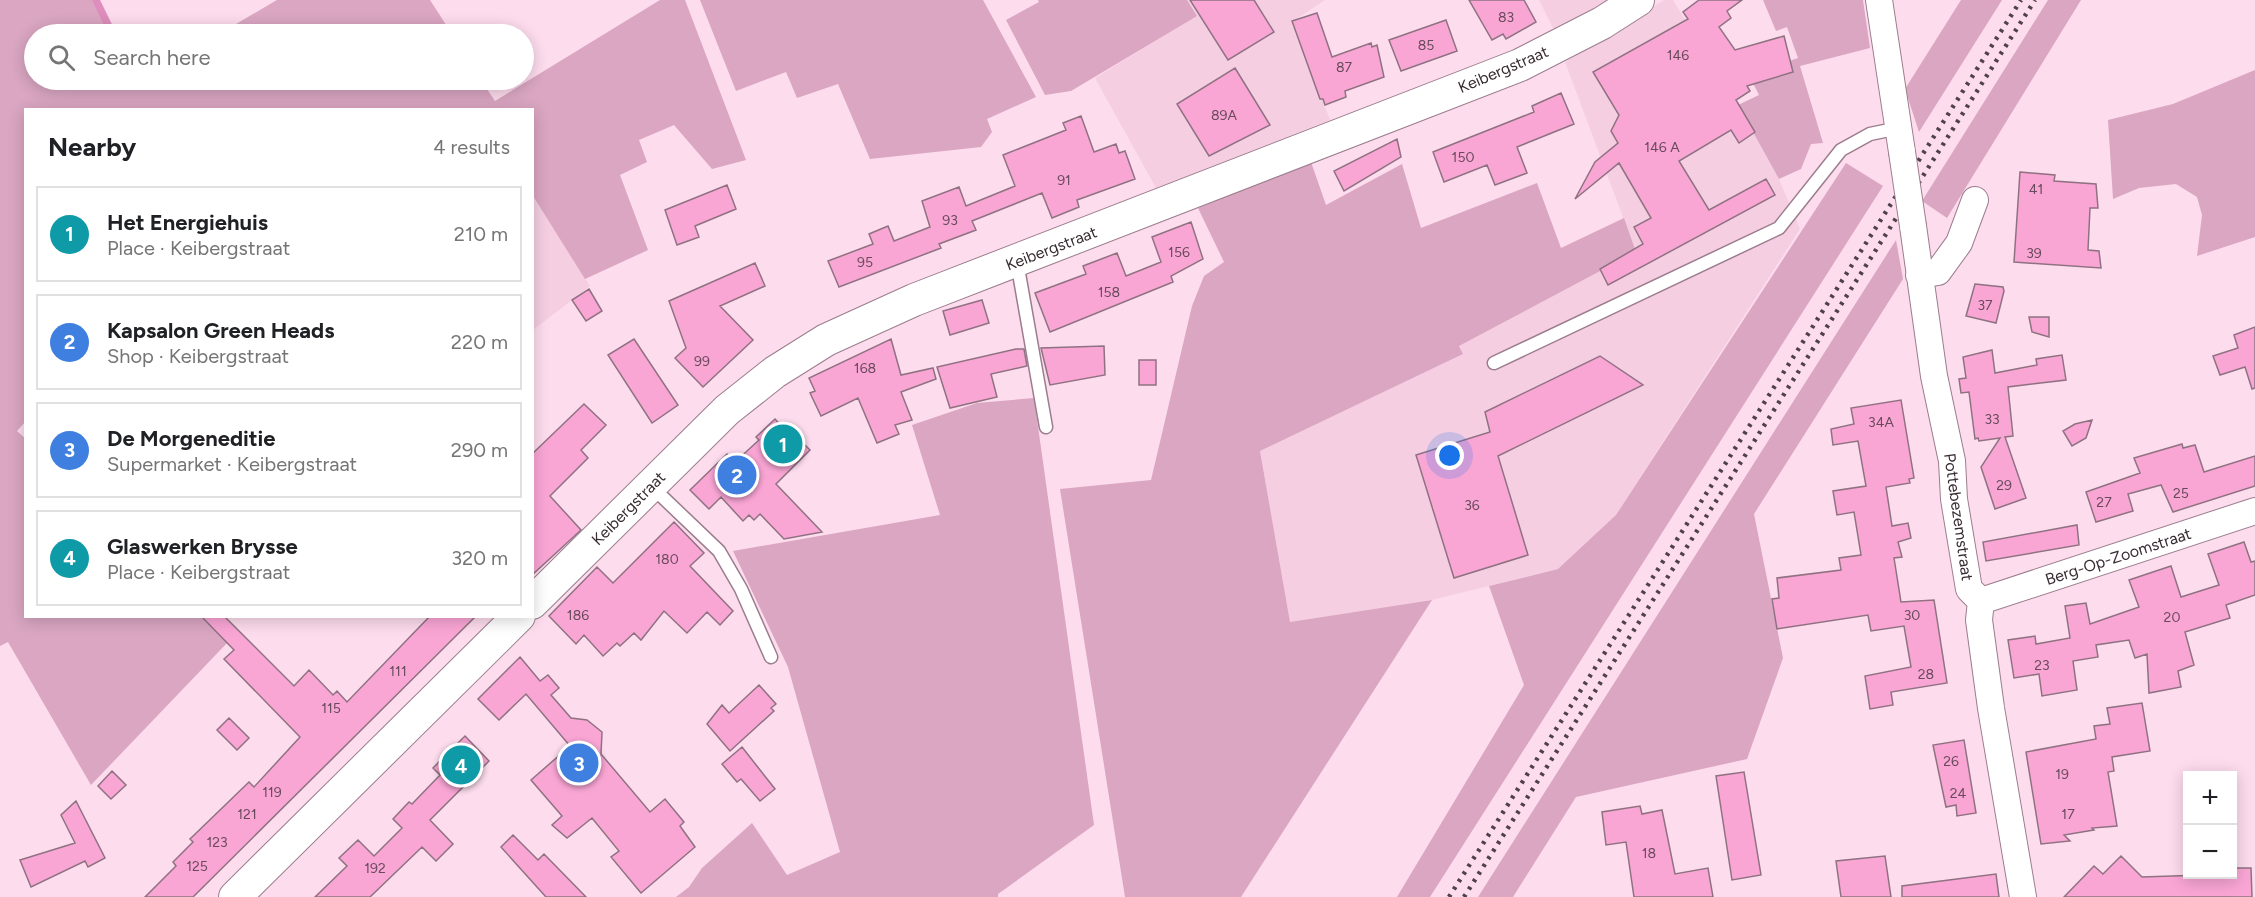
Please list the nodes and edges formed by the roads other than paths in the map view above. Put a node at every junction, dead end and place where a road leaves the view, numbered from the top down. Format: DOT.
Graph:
graph roads {
  1 [pos="1638,0"];
  2 [pos="1879,0"];
  3 [pos="1900,140"];
  4 [pos="1975,200"];
  5 [pos="1017,261"];
  6 [pos="1919,275"];
  7 [pos="1494,363"];
  8 [pos="1046,427"];
  9 [pos="651,486"];
  10 [pos="2255,511"];
  11 [pos="534,601"];
  12 [pos="1981,602"];
  13 [pos="517,618"];
  14 [pos="771,657"];
  15 [pos="235,897"];
  16 [pos="2023,897"];
  1 -- 5 [label="street, Keibergstraat"];
  2 -- 3 [label="street, Pottebezemstraat"];
  3 -- 6 [label="street, Pottebezemstraat, bridge"];
  3 -- 7 [label="lane"];
  4 -- 6 [label="street"];
  5 -- 8 [label="lane"];
  5 -- 9 [label="street, Keibergstraat"];
  6 -- 12 [label="street, Pottebezemstraat"];
  9 -- 11 [label="street, Keibergstraat"];
  9 -- 14 [label="lane"];
  10 -- 12 [label="street, Berg-Op-Zoomstraat"];
  12 -- 16 [label="street, Pottebezemstraat"];
  13 -- 15 [label="street"];
}
